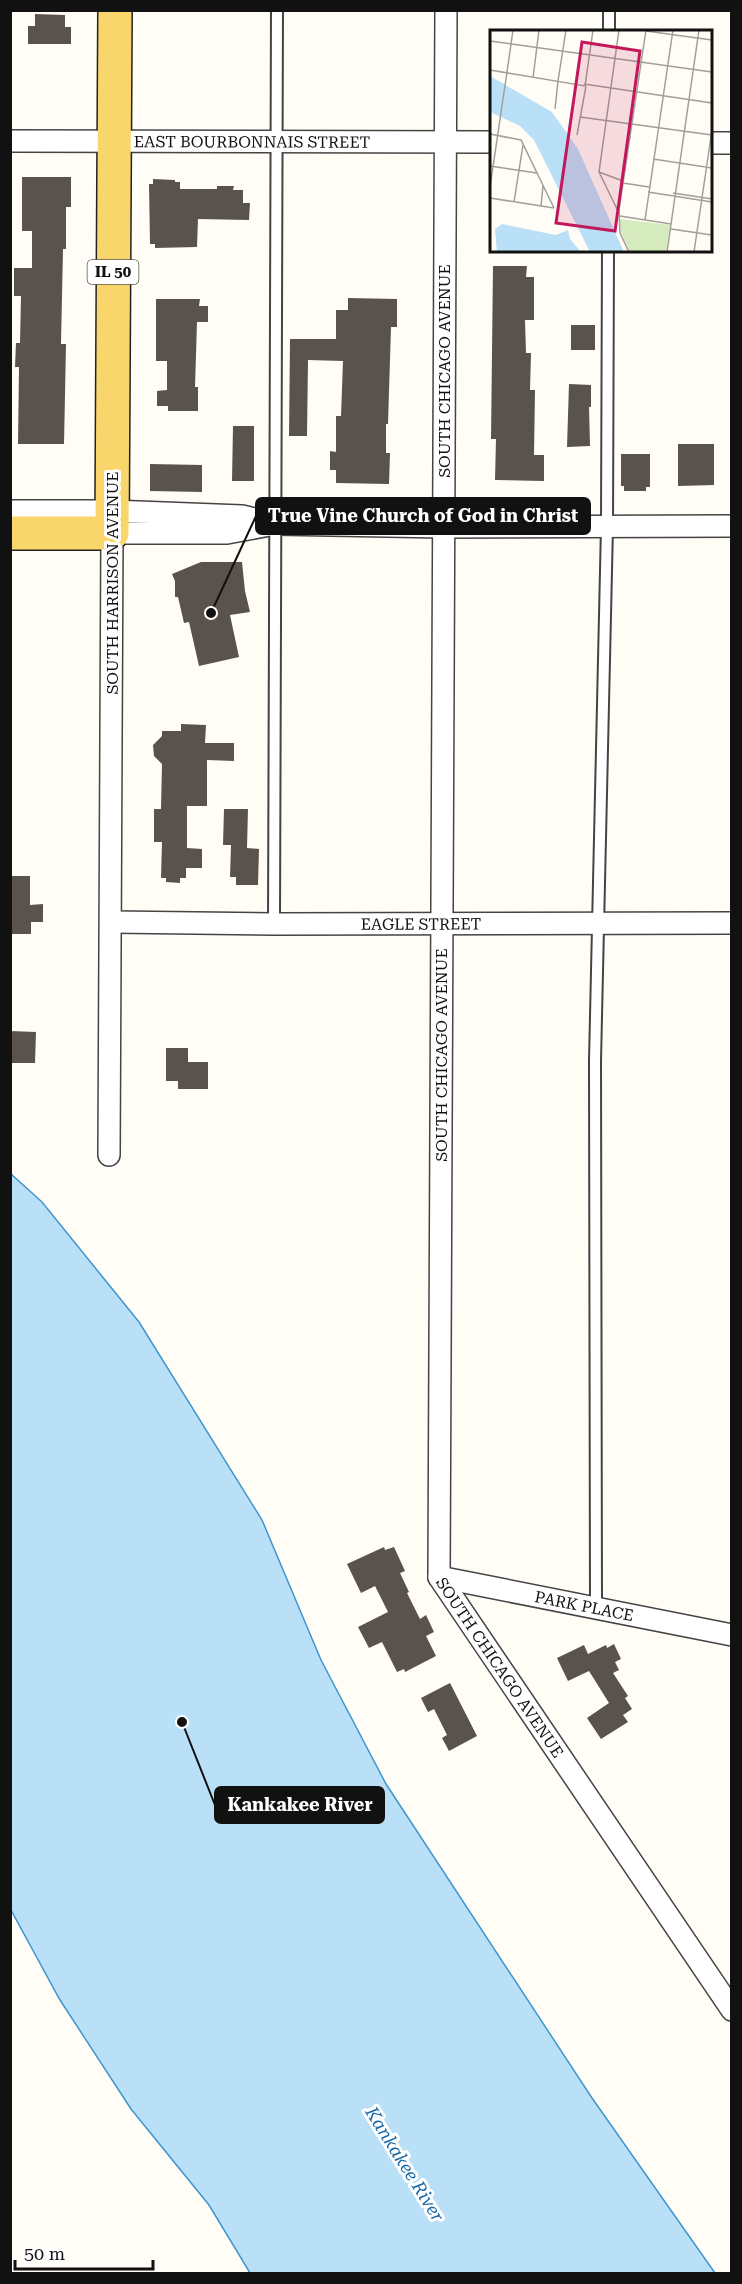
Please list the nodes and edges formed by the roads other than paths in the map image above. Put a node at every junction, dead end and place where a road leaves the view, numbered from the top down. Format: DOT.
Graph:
graph roads {
  1 [pos="115,10"];
  2 [pos="277,10"];
  3 [pos="446,10"];
  4 [pos="609,10"];
  5 [pos="609,30"];
  6 [pos="10,141"];
  7 [pos="114,141"];
  8 [pos="277,142"];
  9 [pos="445,142"];
  10 [pos="490,142"];
  11 [pos="712,143"];
  12 [pos="732,143"];
  13 [pos="608,252"];
  14 [pos="10,511"];
  15 [pos="112,522"];
  16 [pos="275,524"];
  17 [pos="607,526"];
  18 [pos="732,526"];
  19 [pos="443,527"];
  20 [pos="10,532"];
  21 [pos="112,922"];
  22 [pos="732,923"];
  23 [pos="274,924"];
  24 [pos="442,924"];
  25 [pos="598,924"];
  26 [pos="109,1155"];
  27 [pos="439,1578"];
  28 [pos="596,1608"];
  29 [pos="732,1635"];
  30 [pos="732,2010"];
  1 -- 7 [label="main road, SOUTH HARRISON AVENUE / IL 50"];
  2 -- 8 [label="lane"];
  3 -- 9 [label="street, SOUTH CHICAGO AVENUE"];
  4 -- 5 [label="lane"];
  6 -- 7 [label="street, EAST BOURBONNAIS STREET"];
  7 -- 8 [label="street, EAST BOURBONNAIS STREET"];
  7 -- 15 [label="main road, SOUTH HARRISON AVENUE / IL 50"];
  8 -- 9 [label="street, EAST BOURBONNAIS STREET"];
  8 -- 16 [label="lane"];
  9 -- 10 [label="street, EAST BOURBONNAIS STREET"];
  9 -- 19 [label="street, SOUTH CHICAGO AVENUE"];
  11 -- 12 [label="street"];
  13 -- 17 [label="lane"];
  14 -- 15 [label="street"];
  15 -- 16 [label="street"];
  15 -- 20 [label="main road"];
  15 -- 21 [label="street, SOUTH HARRISON AVENUE"];
  16 -- 19 [label="street"];
  16 -- 23 [label="lane"];
  17 -- 18 [label="street"];
  17 -- 19 [label="street"];
  17 -- 25 [label="lane"];
  19 -- 24 [label="street, SOUTH CHICAGO AVENUE"];
  21 -- 23 [label="street, EAGLE STREET"];
  21 -- 26 [label="street, SOUTH HARRISON AVENUE"];
  22 -- 25 [label="street, EAGLE STREET"];
  23 -- 24 [label="street, EAGLE STREET"];
  24 -- 25 [label="street, EAGLE STREET"];
  24 -- 27 [label="street, SOUTH CHICAGO AVENUE"];
  25 -- 28 [label="lane"];
  27 -- 28 [label="street, PARK PLACE"];
  27 -- 30 [label="street, SOUTH CHICAGO AVENUE"];
  28 -- 29 [label="street, PARK PLACE"];
}
